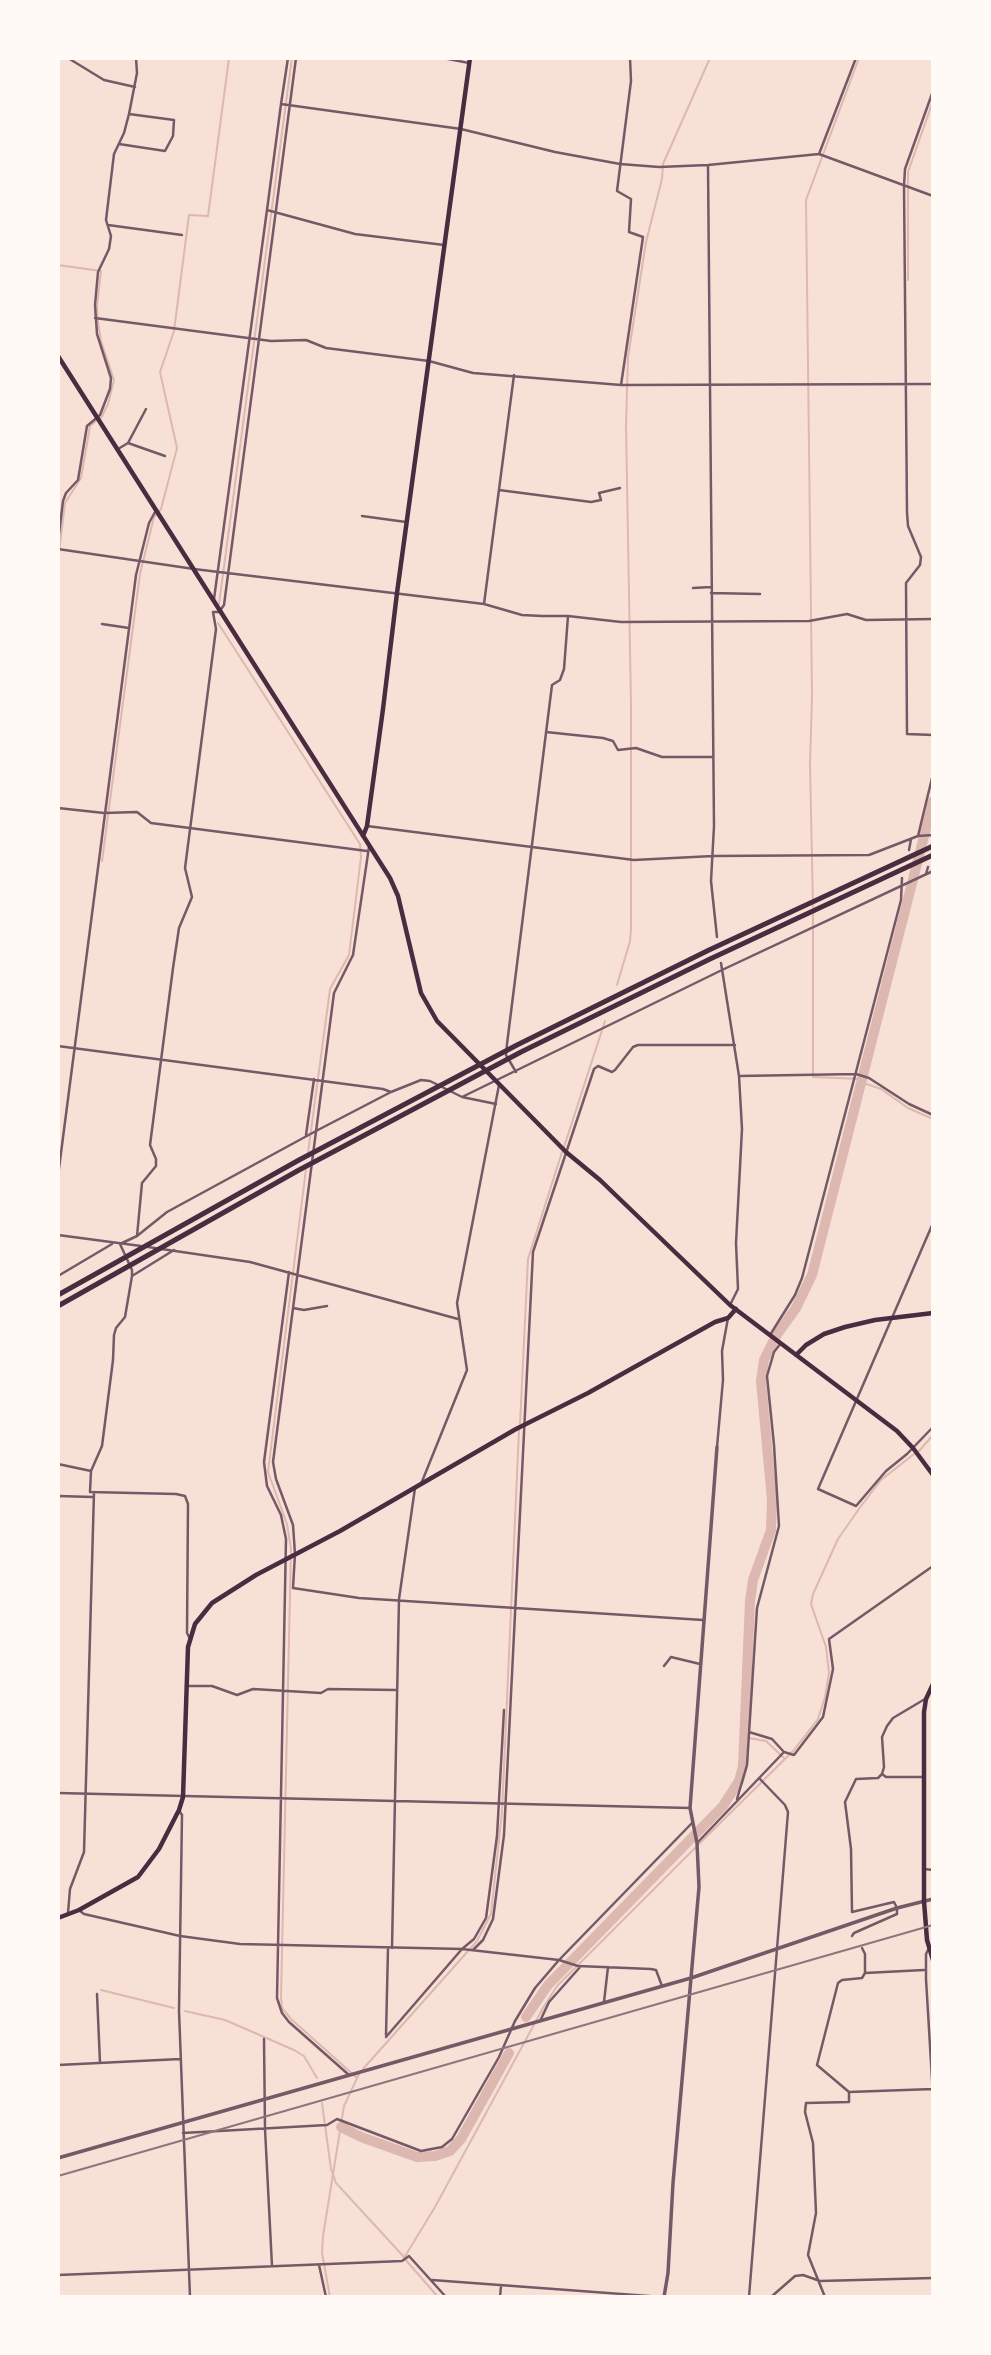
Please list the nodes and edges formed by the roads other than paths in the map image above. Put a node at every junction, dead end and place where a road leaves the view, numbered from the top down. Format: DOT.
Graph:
graph roads {
  1 [pos="68,58"];
  2 [pos="136,58"];
  3 [pos="288,58"];
  4 [pos="296,58"];
  5 [pos="443,58"];
  6 [pos="630,58"];
  7 [pos="856,58"];
  8 [pos="469,60"];
  9 [pos="135,87"];
  10 [pos="933,91"];
  11 [pos="281,104"];
  12 [pos="290,106"];
  13 [pos="129,114"];
  14 [pos="461,129"];
  15 [pos="119,144"];
  16 [pos="819,154"];
  17 [pos="620,164"];
  18 [pos="708,164"];
  19 [pos="904,186"];
  20 [pos="933,196"];
  21 [pos="267,210"];
  22 [pos="276,211"];
  23 [pos="108,225"];
  24 [pos="182,235"];
  25 [pos="444,245"];
  26 [pos="95,318"];
  27 [pos="251,338"];
  28 [pos="259,339"];
  29 [pos="58,356"];
  30 [pos="429,361"];
  31 [pos="514,375"];
  32 [pos="933,383"];
  33 [pos="906,384"];
  34 [pos="621,385"];
  35 [pos="710,386"];
  36 [pos="146,409"];
  37 [pos="97,417"];
  38 [pos="128,443"];
  39 [pos="118,449"];
  40 [pos="165,456"];
  41 [pos="620,488"];
  42 [pos="499,490"];
  43 [pos="156,509"];
  44 [pos="362,516"];
  45 [pos="406,522"];
  46 [pos="58,542"];
  47 [pos="58,549"];
  48 [pos="140,560"];
  49 [pos="194,569"];
  50 [pos="220,572"];
  51 [pos="227,573"];
  52 [pos="711,587"];
  53 [pos="693,588"];
  54 [pos="397,593"];
  55 [pos="712,593"];
  56 [pos="760,594"];
  57 [pos="213,601"];
  58 [pos="484,604"];
  59 [pos="219,611"];
  60 [pos="568,615"];
  61 [pos="906,619"];
  62 [pos="933,619"];
  63 [pos="712,621"];
  64 [pos="102,624"];
  65 [pos="129,628"];
  66 [pos="546,732"];
  67 [pos="933,735"];
  68 [pos="713,757"];
  69 [pos="933,774"];
  70 [pos="58,808"];
  71 [pos="104,813"];
  72 [pos="367,826"];
  73 [pos="190,828"];
  74 [pos="933,835"];
  75 [pos="363,836"];
  76 [pos="918,836"];
  77 [pos="911,839"];
  78 [pos="533,847"];
  79 [pos="931,847"];
  80 [pos="369,849"];
  81 [pos="909,853"];
  82 [pos="713,856"];
  83 [pos="931,856"];
  84 [pos="928,867"];
  85 [pos="933,871"];
  86 [pos="926,874"];
  87 [pos="902,878"];
  88 [pos="902,886"];
  89 [pos="717,937"];
  90 [pos="721,963"];
  91 [pos="722,970"];
  92 [pos="735,1045"];
  93 [pos="58,1046"];
  94 [pos="74,1048"];
  95 [pos="162,1059"];
  96 [pos="516,1072"];
  97 [pos="856,1074"];
  98 [pos="739,1076"];
  99 [pos="314,1079"];
  100 [pos="323,1080"];
  101 [pos="498,1083"];
  102 [pos="391,1092"];
  103 [pos="462,1097"];
  104 [pos="496,1104"];
  105 [pos="933,1115"];
  106 [pos="316,1131"];
  107 [pos="306,1136"];
  108 [pos="60,1142"];
  109 [pos="566,1152"];
  110 [pos="58,1176"];
  111 [pos="933,1223"];
  112 [pos="58,1235"];
  113 [pos="137,1236"];
  114 [pos="113,1243"];
  115 [pos="120,1244"];
  116 [pos="174,1250"];
  117 [pos="289,1272"];
  118 [pos="298,1274"];
  119 [pos="58,1276"];
  120 [pos="132,1276"];
  121 [pos="58,1295"];
  122 [pos="730,1305"];
  123 [pos="58,1306"];
  124 [pos="327,1306"];
  125 [pos="293,1308"];
  126 [pos="736,1309"];
  127 [pos="933,1313"];
  128 [pos="728,1318"];
  129 [pos="891,1318"];
  130 [pos="458,1319"];
  131 [pos="770,1335"];
  132 [pos="781,1343"];
  133 [pos="796,1355"];
  134 [pos="855,1401"];
  135 [pos="524,1425"];
  136 [pos="933,1427"];
  137 [pos="717,1447"];
  138 [pos="913,1448"];
  139 [pos="58,1464"];
  140 [pos="91,1471"];
  141 [pos="933,1475"];
  142 [pos="418,1486"];
  143 [pos="94,1492"];
  144 [pos="58,1496"];
  145 [pos="94,1497"];
  146 [pos="291,1556"];
  147 [pos="933,1566"];
  148 [pos="285,1587"];
  149 [pos="293,1588"];
  150 [pos="399,1599"];
  151 [pos="516,1606"];
  152 [pos="703,1620"];
  153 [pos="190,1639"];
  154 [pos="700,1664"];
  155 [pos="664,1665"];
  156 [pos="933,1684"];
  157 [pos="186,1686"];
  158 [pos="283,1690"];
  159 [pos="397,1690"];
  160 [pos="926,1699"];
  161 [pos="504,1710"];
  162 [pos="749,1732"];
  163 [pos="784,1752"];
  164 [pos="882,1774"];
  165 [pos="924,1776"];
  166 [pos="759,1778"];
  167 [pos="58,1793"];
  168 [pos="87,1794"];
  169 [pos="183,1797"];
  170 [pos="281,1799"];
  171 [pos="737,1799"];
  172 [pos="394,1801"];
  173 [pos="498,1803"];
  174 [pos="507,1803"];
  175 [pos="690,1808"];
  176 [pos="179,1810"];
  177 [pos="693,1825"];
  178 [pos="697,1841"];
  179 [pos="924,1870"];
  180 [pos="933,1870"];
  181 [pos="933,1899"];
  182 [pos="924,1901"];
  183 [pos="897,1908"];
  184 [pos="79,1910"];
  185 [pos="68,1914"];
  186 [pos="58,1918"];
  187 [pos="180,1936"];
  188 [pos="852,1936"];
  189 [pos="930,1940"];
  190 [pos="277,1945"];
  191 [pos="390,1948"];
  192 [pos="862,1948"];
  193 [pos="929,1948"];
  194 [pos="462,1950"];
  195 [pos="473,1950"];
  196 [pos="776,1950"];
  197 [pos="561,1960"];
  198 [pos="933,1960"];
  199 [pos="579,1966"];
  200 [pos="608,1967"];
  201 [pos="926,1970"];
  202 [pos="865,1973"];
  203 [pos="691,1978"];
  204 [pos="662,1986"];
  205 [pos="97,1994"];
  206 [pos="603,2002"];
  207 [pos="541,2020"];
  208 [pos="512,2028"];
  209 [pos="264,2039"];
  210 [pos="181,2059"];
  211 [pos="100,2063"];
  212 [pos="58,2064"];
  213 [pos="349,2075"];
  214 [pos="933,2089"];
  215 [pos="849,2092"];
  216 [pos="933,2096"];
  217 [pos="265,2099"];
  218 [pos="184,2122"];
  219 [pos="265,2129"];
  220 [pos="183,2133"];
  221 [pos="58,2158"];
  222 [pos="933,2165"];
  223 [pos="933,2176"];
  224 [pos="319,2265"];
  225 [pos="272,2266"];
  226 [pos="189,2269"];
  227 [pos="58,2275"];
  228 [pos="933,2278"];
  229 [pos="430,2280"];
  230 [pos="820,2281"];
  231 [pos="500,2286"];
  232 [pos="190,2297"];
  233 [pos="326,2297"];
  234 [pos="446,2297"];
  235 [pos="500,2297"];
  236 [pos="663,2297"];
  237 [pos="749,2297"];
  238 [pos="771,2297"];
  239 [pos="825,2297"];
  1 -- 9 [label="street"];
  2 -- 9 [label="street"];
  3 -- 11 [label="street"];
  4 -- 12 [label="street"];
  5 -- 8 [label="street"];
  6 -- 17 [label="street"];
  7 -- 16 [label="street"];
  8 -- 14 [label="main road"];
  9 -- 13 [label="street"];
  10 -- 19 [label="street"];
  11 -- 12 [label="street"];
  11 -- 21 [label="street"];
  12 -- 14 [label="street"];
  12 -- 22 [label="street"];
  13 -- 15 [label="street"];
  13 -- 15 [label="street"];
  14 -- 17 [label="street"];
  14 -- 25 [label="main road"];
  15 -- 23 [label="street"];
  16 -- 18 [label="street"];
  16 -- 19 [label="street"];
  17 -- 18 [label="street"];
  17 -- 34 [label="street"];
  18 -- 35 [label="street"];
  19 -- 20 [label="street"];
  19 -- 33 [label="street"];
  21 -- 22 [label="street"];
  21 -- 27 [label="street"];
  22 -- 25 [label="street"];
  22 -- 28 [label="street"];
  23 -- 24 [label="street"];
  23 -- 26 [label="street"];
  25 -- 30 [label="main road"];
  26 -- 27 [label="street"];
  26 -- 37 [label="street"];
  27 -- 28 [label="street"];
  27 -- 50 [label="street"];
  28 -- 30 [label="street"];
  28 -- 51 [label="street"];
  29 -- 37 [label="main road"];
  30 -- 31 [label="street"];
  30 -- 45 [label="main road"];
  31 -- 34 [label="street"];
  31 -- 42 [label="street"];
  32 -- 33 [label="street"];
  33 -- 35 [label="street"];
  33 -- 61 [label="street"];
  34 -- 35 [label="street"];
  35 -- 52 [label="street"];
  36 -- 38 [label="street"];
  37 -- 39 [label="main road"];
  37 -- 46 [label="street"];
  38 -- 39 [label="street"];
  38 -- 40 [label="street"];
  39 -- 43 [label="main road"];
  41 -- 42 [label="street"];
  42 -- 58 [label="street"];
  43 -- 48 [label="street"];
  43 -- 49 [label="main road"];
  44 -- 45 [label="street"];
  45 -- 54 [label="main road"];
  47 -- 48 [label="street"];
  48 -- 49 [label="street"];
  48 -- 65 [label="street"];
  49 -- 50 [label="street"];
  49 -- 57 [label="main road"];
  50 -- 51 [label="street"];
  50 -- 57 [label="street"];
  51 -- 54 [label="street"];
  51 -- 59 [label="street"];
  52 -- 53 [label="street"];
  52 -- 55 [label="street"];
  54 -- 58 [label="street"];
  54 -- 72 [label="main road"];
  55 -- 56 [label="street"];
  55 -- 63 [label="street"];
  57 -- 59 [label="main road"];
  58 -- 60 [label="street"];
  59 -- 73 [label="street"];
  59 -- 75 [label="main road"];
  60 -- 63 [label="street"];
  60 -- 66 [label="street"];
  61 -- 62 [label="street"];
  61 -- 63 [label="street"];
  61 -- 67 [label="street"];
  63 -- 68 [label="street"];
  64 -- 65 [label="street"];
  65 -- 71 [label="street"];
  66 -- 68 [label="street"];
  66 -- 78 [label="street"];
  68 -- 82 [label="street"];
  69 -- 76 [label="street"];
  70 -- 71 [label="street"];
  71 -- 73 [label="street"];
  71 -- 94 [label="street"];
  72 -- 75 [label="main road"];
  72 -- 78 [label="street"];
  73 -- 80 [label="street"];
  73 -- 95 [label="street"];
  74 -- 76 [label="street"];
  75 -- 80 [label="main road"];
  76 -- 77 [label="street"];
  77 -- 81 [label="street"];
  77 -- 82 [label="street"];
  78 -- 82 [label="street"];
  78 -- 96 [label="street"];
  79 -- 81 [label="highway"];
  80 -- 100 [label="street"];
  80 -- 101 [label="main road"];
  81 -- 121 [label="highway"];
  82 -- 89 [label="street"];
  83 -- 123 [label="highway"];
  84 -- 86 [label="street"];
  85 -- 86 [label="street"];
  86 -- 88 [label="street"];
  87 -- 88 [label="street"];
  88 -- 91 [label="street"];
  88 -- 97 [label="street"];
  90 -- 91 [label="street"];
  91 -- 92 [label="street"];
  91 -- 96 [label="street"];
  92 -- 98 [label="street"];
  92 -- 109 [label="street"];
  93 -- 94 [label="street"];
  94 -- 95 [label="street"];
  94 -- 108 [label="street"];
  95 -- 99 [label="street"];
  95 -- 113 [label="street"];
  96 -- 101 [label="street"];
  97 -- 98 [label="street"];
  97 -- 105 [label="street"];
  97 -- 131 [label="street"];
  98 -- 122 [label="street"];
  99 -- 100 [label="street"];
  99 -- 107 [label="street"];
  100 -- 102 [label="street"];
  100 -- 106 [label="street"];
  101 -- 103 [label="street"];
  101 -- 104 [label="street"];
  101 -- 109 [label="main road"];
  102 -- 103 [label="street"];
  102 -- 106 [label="street"];
  103 -- 104 [label="street"];
  104 -- 130 [label="street"];
  106 -- 107 [label="street"];
  106 -- 118 [label="street"];
  107 -- 113 [label="street"];
  108 -- 110 [label="street"];
  109 -- 122 [label="main road"];
  109 -- 135 [label="street"];
  111 -- 129 [label="street"];
  112 -- 114 [label="street"];
  113 -- 115 [label="street"];
  114 -- 115 [label="street"];
  114 -- 119 [label="street"];
  115 -- 116 [label="street"];
  115 -- 120 [label="street"];
  116 -- 117 [label="street"];
  116 -- 120 [label="street"];
  117 -- 118 [label="street"];
  117 -- 146 [label="street"];
  118 -- 125 [label="street"];
  118 -- 130 [label="street"];
  120 -- 140 [label="street"];
  122 -- 126 [label="main road"];
  124 -- 125 [label="street"];
  125 -- 146 [label="street"];
  126 -- 128 [label="main road"];
  126 -- 131 [label="main road"];
  127 -- 129 [label="main road"];
  128 -- 135 [label="main road"];
  128 -- 137 [label="street"];
  129 -- 133 [label="main road"];
  129 -- 134 [label="street"];
  130 -- 142 [label="street"];
  131 -- 132 [label="main road"];
  132 -- 133 [label="main road"];
  132 -- 162 [label="street"];
  133 -- 134 [label="main road"];
  134 -- 138 [label="main road"];
  134 -- 138 [label="street"];
  135 -- 142 [label="main road"];
  135 -- 151 [label="street"];
  136 -- 138 [label="street"];
  137 -- 152 [label="street"];
  138 -- 141 [label="main road"];
  139 -- 140 [label="street"];
  140 -- 143 [label="street"];
  142 -- 146 [label="main road"];
  142 -- 150 [label="street"];
  143 -- 145 [label="street"];
  143 -- 153 [label="street"];
  144 -- 145 [label="street"];
  145 -- 168 [label="street"];
  146 -- 148 [label="street"];
  146 -- 149 [label="street"];
  146 -- 153 [label="main road"];
  147 -- 163 [label="street"];
  148 -- 149 [label="street"];
  148 -- 158 [label="street"];
  149 -- 150 [label="street"];
  150 -- 151 [label="street"];
  150 -- 159 [label="street"];
  151 -- 152 [label="street"];
  151 -- 174 [label="street"];
  152 -- 154 [label="street"];
  153 -- 157 [label="main road"];
  154 -- 155 [label="street"];
  154 -- 175 [label="street"];
  156 -- 160 [label="main road"];
  157 -- 158 [label="street"];
  157 -- 169 [label="main road"];
  158 -- 159 [label="street"];
  158 -- 170 [label="street"];
  159 -- 172 [label="street"];
  160 -- 164 [label="street"];
  160 -- 165 [label="main road"];
  161 -- 173 [label="street"];
  162 -- 163 [label="street"];
  162 -- 171 [label="street"];
  163 -- 166 [label="street"];
  164 -- 165 [label="street"];
  164 -- 183 [label="street"];
  165 -- 179 [label="main road"];
  166 -- 171 [label="street"];
  166 -- 196 [label="street"];
  167 -- 168 [label="street"];
  168 -- 169 [label="street"];
  168 -- 185 [label="street"];
  169 -- 170 [label="street"];
  169 -- 176 [label="main road"];
  170 -- 172 [label="street"];
  170 -- 190 [label="street"];
  171 -- 178 [label="street"];
  172 -- 173 [label="street"];
  172 -- 191 [label="street"];
  173 -- 174 [label="street"];
  173 -- 194 [label="street"];
  174 -- 175 [label="street"];
  174 -- 195 [label="street"];
  175 -- 177 [label="street"];
  176 -- 184 [label="main road"];
  176 -- 187 [label="street"];
  177 -- 178 [label="street"];
  177 -- 197 [label="street"];
  178 -- 203 [label="street"];
  179 -- 180 [label="street"];
  179 -- 182 [label="main road"];
  181 -- 182 [label="street"];
  182 -- 183 [label="street"];
  182 -- 189 [label="main road"];
  183 -- 188 [label="street"];
  183 -- 196 [label="street"];
  184 -- 185 [label="main road"];
  184 -- 187 [label="street"];
  185 -- 186 [label="main road"];
  187 -- 190 [label="street"];
  187 -- 210 [label="street"];
  189 -- 193 [label="main road"];
  190 -- 191 [label="street"];
  190 -- 213 [label="street"];
  191 -- 194 [label="street"];
  191 -- 194 [label="street"];
  192 -- 202 [label="street"];
  193 -- 198 [label="main road"];
  193 -- 201 [label="street"];
  194 -- 195 [label="street"];
  195 -- 197 [label="street"];
  196 -- 203 [label="street"];
  196 -- 237 [label="street"];
  197 -- 199 [label="street"];
  197 -- 208 [label="street"];
  199 -- 200 [label="street"];
  199 -- 207 [label="street"];
  200 -- 204 [label="street"];
  200 -- 206 [label="street"];
  201 -- 202 [label="street"];
  201 -- 214 [label="street"];
  202 -- 215 [label="street"];
  203 -- 204 [label="street"];
  203 -- 236 [label="street"];
  204 -- 206 [label="street"];
  205 -- 211 [label="street"];
  206 -- 207 [label="street"];
  207 -- 208 [label="street"];
  208 -- 213 [label="street"];
  208 -- 219 [label="street"];
  209 -- 217 [label="street"];
  210 -- 211 [label="street"];
  210 -- 218 [label="street"];
  211 -- 212 [label="street"];
  213 -- 217 [label="street"];
  214 -- 215 [label="street"];
  214 -- 216 [label="street"];
  215 -- 230 [label="street"];
  217 -- 218 [label="street"];
  217 -- 219 [label="street"];
  218 -- 220 [label="street"];
  218 -- 221 [label="street"];
  219 -- 220 [label="street"];
  219 -- 225 [label="street"];
  220 -- 226 [label="street"];
  222 -- 223 [label="street"];
  224 -- 225 [label="street"];
  224 -- 229 [label="street"];
  224 -- 233 [label="street"];
  225 -- 226 [label="street"];
  226 -- 227 [label="street"];
  226 -- 232 [label="street"];
  228 -- 230 [label="street"];
  229 -- 231 [label="street"];
  229 -- 234 [label="street"];
  230 -- 238 [label="street"];
  230 -- 239 [label="street"];
  231 -- 235 [label="street"];
  231 -- 236 [label="street"];
}
